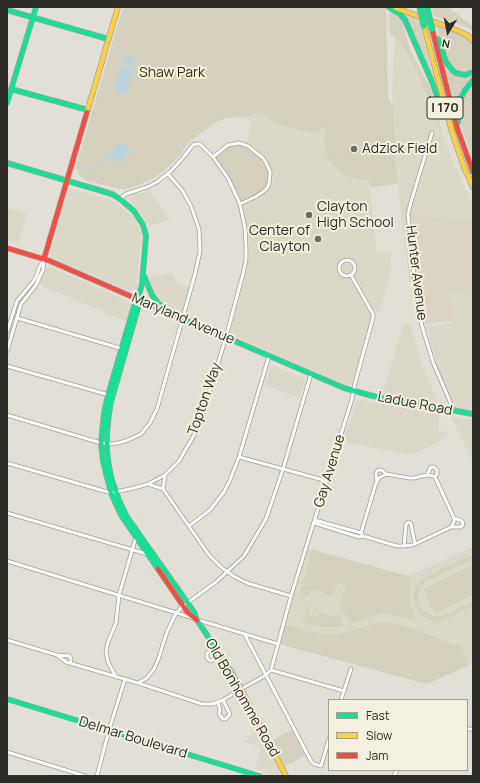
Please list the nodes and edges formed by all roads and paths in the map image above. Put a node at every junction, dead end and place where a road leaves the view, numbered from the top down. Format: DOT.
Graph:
graph roads {
  1 [pos="36,7"];
  2 [pos="118,7"];
  3 [pos="389,7"];
  4 [pos="394,7"];
  5 [pos="402,7"];
  6 [pos="420,7"];
  7 [pos="427,8"];
  8 [pos="7,10"];
  9 [pos="33,18"];
  10 [pos="432,29"];
  11 [pos="473,35"];
  12 [pos="108,39"];
  13 [pos="473,40"];
  14 [pos="473,72"];
  15 [pos="473,80"];
  16 [pos="11,89"];
  17 [pos="7,103"];
  18 [pos="88,110"];
  19 [pos="457,128"];
  20 [pos="432,133"];
  21 [pos="455,144"];
  22 [pos="213,157"];
  23 [pos="7,164"];
  24 [pos="473,172"];
  25 [pos="168,174"];
  26 [pos="67,181"];
  27 [pos="473,187"];
  28 [pos="120,199"];
  29 [pos="240,204"];
  30 [pos="7,248"];
  31 [pos="44,259"];
  32 [pos="142,273"];
  33 [pos="351,275"];
  34 [pos="138,299"];
  35 [pos="170,313"];
  36 [pos="17,318"];
  37 [pos="183,318"];
  38 [pos="8,322"];
  39 [pos="7,332"];
  40 [pos="226,337"];
  41 [pos="124,349"];
  42 [pos="7,351"];
  43 [pos="269,356"];
  44 [pos="7,366"];
  45 [pos="312,374"];
  46 [pos="356,392"];
  47 [pos="110,395"];
  48 [pos="454,411"];
  49 [pos="473,414"];
  50 [pos="7,415"];
  51 [pos="104,443"];
  52 [pos="239,456"];
  53 [pos="7,463"];
  54 [pos="283,469"];
  55 [pos="386,474"];
  56 [pos="165,475"];
  57 [pos="427,475"];
  58 [pos="435,477"];
  59 [pos="327,481"];
  60 [pos="377,481"];
  61 [pos="148,484"];
  62 [pos="163,489"];
  63 [pos="113,492"];
  64 [pos="7,513"];
  65 [pos="454,518"];
  66 [pos="314,522"];
  67 [pos="189,526"];
  68 [pos="451,527"];
  69 [pos="362,534"];
  70 [pos="137,535"];
  71 [pos="415,544"];
  72 [pos="404,546"];
  73 [pos="132,550"];
  74 [pos="147,554"];
  75 [pos="7,561"];
  76 [pos="227,572"];
  77 [pos="119,595"];
  78 [pos="291,596"];
  79 [pos="185,604"];
  80 [pos="176,613"];
  81 [pos="197,620"];
  82 [pos="245,635"];
  83 [pos="7,640"];
  84 [pos="278,644"];
  85 [pos="215,647"];
  86 [pos="57,655"];
  87 [pos="221,656"];
  88 [pos="70,663"];
  89 [pos="351,669"];
  90 [pos="271,670"];
  91 [pos="266,675"];
  92 [pos="117,677"];
  93 [pos="125,679"];
  94 [pos="138,683"];
  95 [pos="241,689"];
  96 [pos="344,691"];
  97 [pos="7,699"];
  98 [pos="341,699"];
  99 [pos="223,700"];
  100 [pos="218,703"];
  101 [pos="109,730"];
  102 [pos="328,742"];
  103 [pos="7,752"];
  104 [pos="85,776"];
  105 [pos="97,776"];
  106 [pos="259,776"];
  107 [pos="286,776"];
  1 -- 9 [label="main road"];
  2 -- 12 [label="main road"];
  3 -- 21 [label="main road"];
  4 -- 13 [label="main road"];
  5 -- 11 [label="main road"];
  6 -- 21 [label="main road, I 170, bridge"];
  7 -- 10 [label="main road, I 170, bridge"];
  8 -- 9 [label="main road"];
  9 -- 12 [label="main road"];
  9 -- 16 [label="main road"];
  10 -- 14 [label="main road"];
  10 -- 19 [label="main road, I 170"];
  12 -- 18 [label="main road"];
  15 -- 19 [label="main road"];
  16 -- 17 [label="main road"];
  16 -- 18 [label="main road"];
  18 -- 26 [label="main road"];
  19 -- 24 [label="main road, I 170"];
  20 -- 48 [label="street, Hunter Avenue"];
  21 -- 27 [label="main road, I 170"];
  22 -- 25 [label="street, Topton Way"];
  22 -- 29 [label="street, Topton Way"];
  22 -- 29 [label="street"];
  23 -- 26 [label="main road"];
  25 -- 28 [label="street"];
  25 -- 37 [label="street"];
  26 -- 28 [label="main road"];
  26 -- 31 [label="main road"];
  28 -- 32 [label="main road"];
  29 -- 40 [label="street, Topton Way"];
  30 -- 31 [label="main road, Maryland Avenue"];
  31 -- 34 [label="main road, Maryland Avenue"];
  31 -- 36 [label="street"];
  31 -- 38 [label="street"];
  32 -- 34 [label="main road"];
  32 -- 35 [label="main road"];
  33 -- 33 [label="street, Gay Avenue"];
  33 -- 46 [label="street, Gay Avenue"];
  34 -- 35 [label="main road, Maryland Avenue"];
  34 -- 41 [label="main road"];
  35 -- 37 [label="main road, Maryland Avenue"];
  36 -- 41 [label="street"];
  36 -- 42 [label="street"];
  37 -- 40 [label="main road, Maryland Avenue"];
  37 -- 51 [label="street"];
  38 -- 39 [label="street"];
  40 -- 43 [label="main road, Maryland Avenue"];
  40 -- 56 [label="street, Topton Way"];
  41 -- 47 [label="main road"];
  43 -- 45 [label="main road, Maryland Avenue"];
  43 -- 52 [label="street"];
  44 -- 47 [label="street"];
  45 -- 46 [label="main road, Maryland Avenue"];
  45 -- 54 [label="street"];
  46 -- 48 [label="main road, Ladue Road"];
  46 -- 59 [label="street, Gay Avenue"];
  47 -- 51 [label="main road"];
  48 -- 49 [label="main road, Ladue Road"];
  50 -- 51 [label="street"];
  51 -- 63 [label="main road"];
  52 -- 54 [label="street"];
  52 -- 67 [label="street"];
  53 -- 63 [label="street"];
  54 -- 59 [label="street"];
  54 -- 76 [label="street"];
  55 -- 57 [label="street"];
  55 -- 60 [label="street"];
  55 -- 60 [label="street"];
  56 -- 61 [label="street, Topton Way"];
  56 -- 62 [label="street"];
  57 -- 58 [label="street"];
  57 -- 58 [label="street"];
  58 -- 65 [label="street"];
  59 -- 66 [label="street, Gay Avenue"];
  60 -- 69 [label="street"];
  61 -- 62 [label="street"];
  61 -- 63 [label="street, Topton Way"];
  62 -- 67 [label="street"];
  63 -- 70 [label="main road"];
  64 -- 73 [label="street"];
  65 -- 68 [label="street"];
  65 -- 68 [label="street"];
  66 -- 69 [label="street"];
  66 -- 78 [label="street, Gay Avenue"];
  67 -- 76 [label="street"];
  68 -- 71 [label="street"];
  69 -- 72 [label="street"];
  70 -- 73 [label="street"];
  70 -- 74 [label="main road"];
  70 -- 79 [label="main road"];
  71 -- 72 [label="street"];
  71 -- 72 [label="street"];
  73 -- 74 [label="street"];
  73 -- 77 [label="street"];
  74 -- 79 [label="main road"];
  75 -- 77 [label="street"];
  76 -- 78 [label="street"];
  76 -- 79 [label="street"];
  77 -- 80 [label="street"];
  77 -- 92 [label="street"];
  78 -- 84 [label="street, Gay Avenue"];
  79 -- 80 [label="street"];
  79 -- 81 [label="main road, Old Bonhomme Road"];
  80 -- 81 [label="street"];
  80 -- 94 [label="street"];
  81 -- 82 [label="street"];
  81 -- 85 [label="main road, Old Bonhomme Road"];
  82 -- 84 [label="street"];
  82 -- 91 [label="street"];
  83 -- 86 [label="street"];
  84 -- 90 [label="street, Gay Avenue"];
  85 -- 87 [label="main road, Old Bonhomme Road"];
  85 -- 87 [label="street"];
  86 -- 88 [label="street"];
  86 -- 88 [label="street"];
  87 -- 95 [label="main road, Old Bonhomme Road"];
  88 -- 92 [label="street"];
  89 -- 96 [label="street"];
  90 -- 91 [label="street"];
  90 -- 96 [label="street"];
  91 -- 95 [label="street"];
  91 -- 102 [label="street"];
  92 -- 93 [label="street"];
  93 -- 94 [label="street"];
  93 -- 101 [label="street"];
  94 -- 100 [label="street"];
  95 -- 99 [label="street"];
  95 -- 107 [label="main road, Old Bonhomme Road"];
  96 -- 98 [label="street"];
  97 -- 101 [label="main road, Delmar Boulevard"];
  99 -- 100 [label="street"];
  99 -- 100 [label="street"];
  101 -- 105 [label="street"];
  101 -- 106 [label="main road, Delmar Boulevard"];
  103 -- 104 [label="street"];
}
